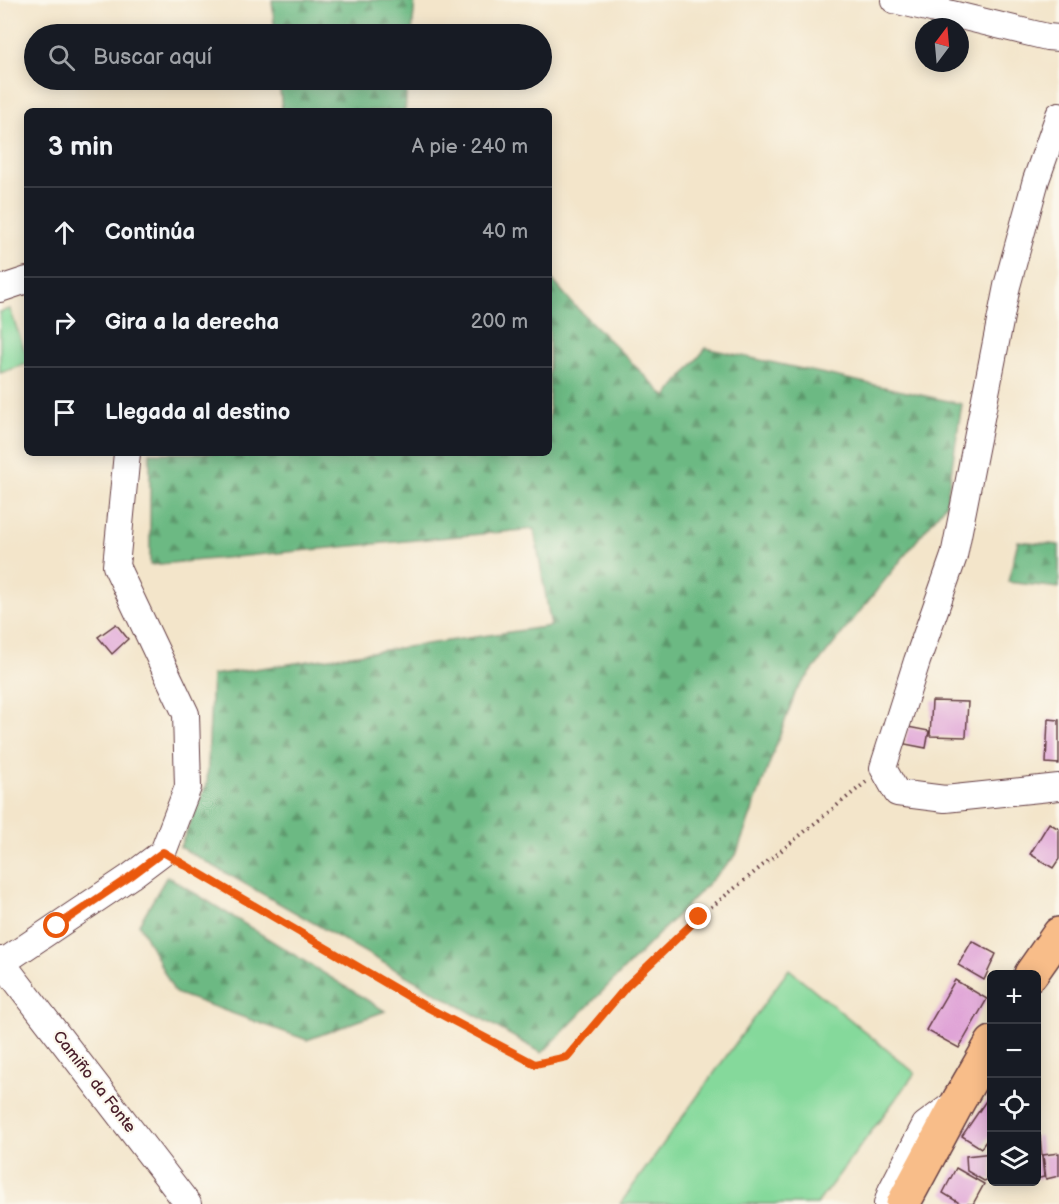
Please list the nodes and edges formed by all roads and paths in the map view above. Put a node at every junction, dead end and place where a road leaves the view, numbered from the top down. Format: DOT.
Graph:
graph roads {
  1 [pos="894,0"];
  2 [pos="1059,38"];
  3 [pos="1059,114"];
  4 [pos="24,281"];
  5 [pos="0,289"];
  6 [pos="127,456"];
  7 [pos="883,768"];
  8 [pos="1059,787"];
  9 [pos="163,852"];
  10 [pos="1059,934"];
  11 [pos="1,961"];
  12 [pos="1034,970"];
  13 [pos="987,1051"];
  14 [pos="958,1100"];
  15 [pos="188,1204"];
  16 [pos="887,1204"];
  17 [pos="903,1204"];
  1 -- 2 [label="street"];
  3 -- 7 [label="street"];
  4 -- 5 [label="street"];
  6 -- 9 [label="street"];
  7 -- 8 [label="street"];
  7 -- 9 [label="path"];
  9 -- 11 [label="street"];
  10 -- 12 [label="main road"];
  11 -- 15 [label="street, Camiño da Fonte"];
  13 -- 14 [label="main road"];
  14 -- 16 [label="street"];
  14 -- 17 [label="main road"];
}
